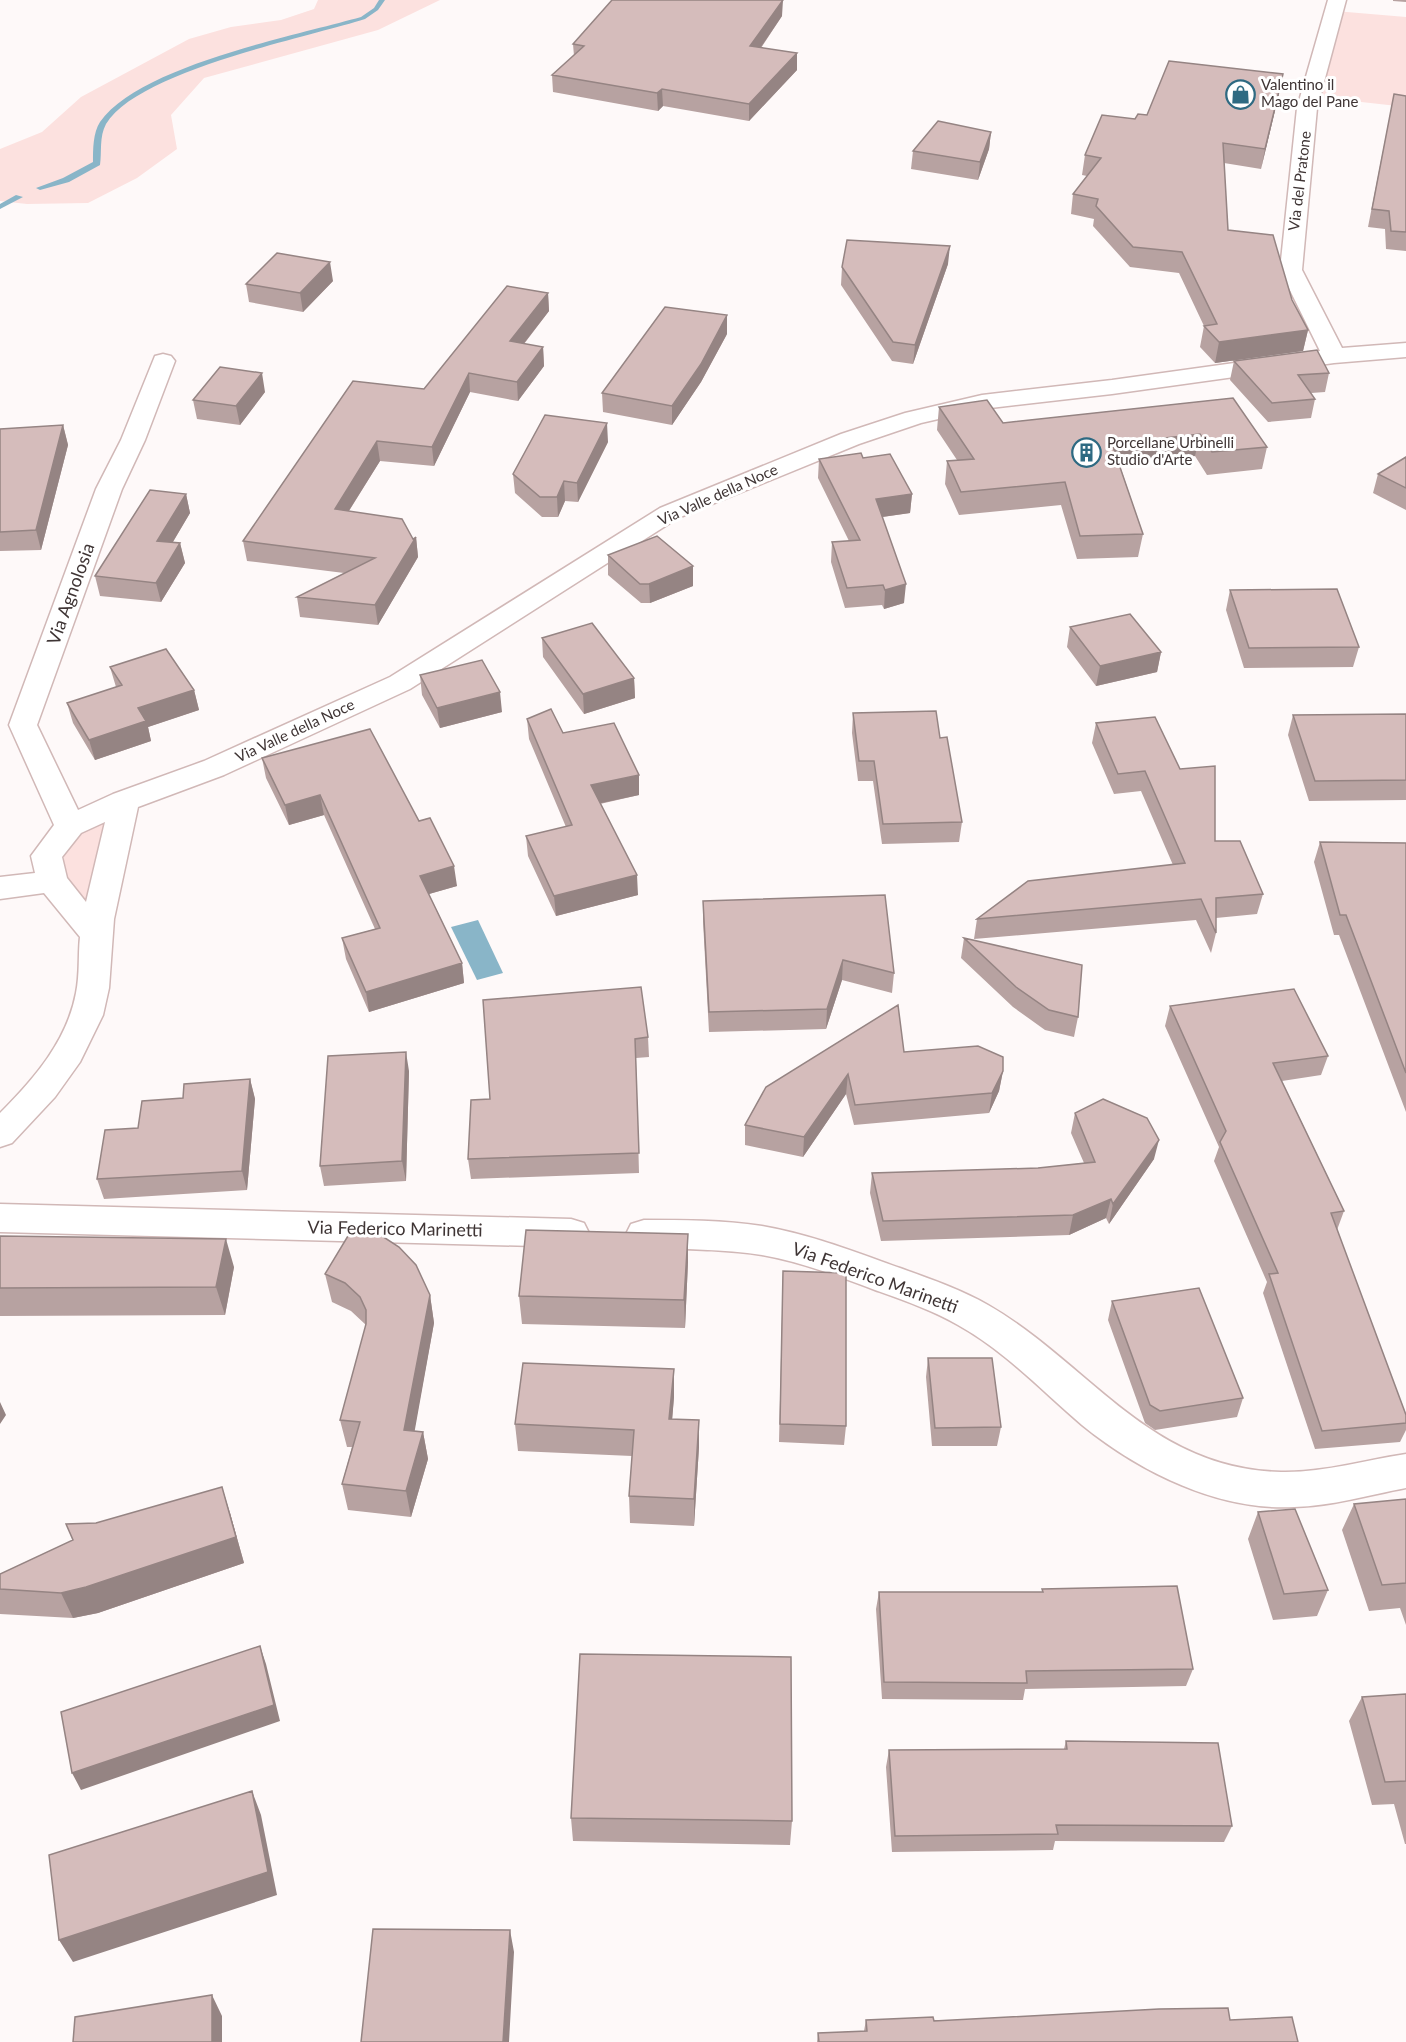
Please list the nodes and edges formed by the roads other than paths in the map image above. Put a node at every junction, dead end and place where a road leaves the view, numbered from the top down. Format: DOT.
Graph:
graph roads {
  1 [pos="1337,0"];
  2 [pos="1406,350"];
  3 [pos="1334,356"];
  4 [pos="164,361"];
  5 [pos="124,801"];
  6 [pos="70,826"];
  7 [pos="52,881"];
  8 [pos="0,888"];
  9 [pos="96,935"];
  10 [pos="0,1134"];
  11 [pos="0,1218"];
  12 [pos="1406,1471"];
  1 -- 3 [label="street, Via del Pratone"];
  2 -- 3 [label="street, Via Valle della Noce"];
  3 -- 5 [label="street, Via Valle della Noce"];
  4 -- 6 [label="street, Via Agnolosia"];
  5 -- 6 [label="street, Via Valle della Noce"];
  5 -- 9 [label="street"];
  6 -- 7 [label="street, Via Valle della Noce"];
  7 -- 8 [label="street"];
  7 -- 9 [label="street"];
  9 -- 10 [label="street"];
  11 -- 12 [label="street, Via Federico Marinetti"];
}
